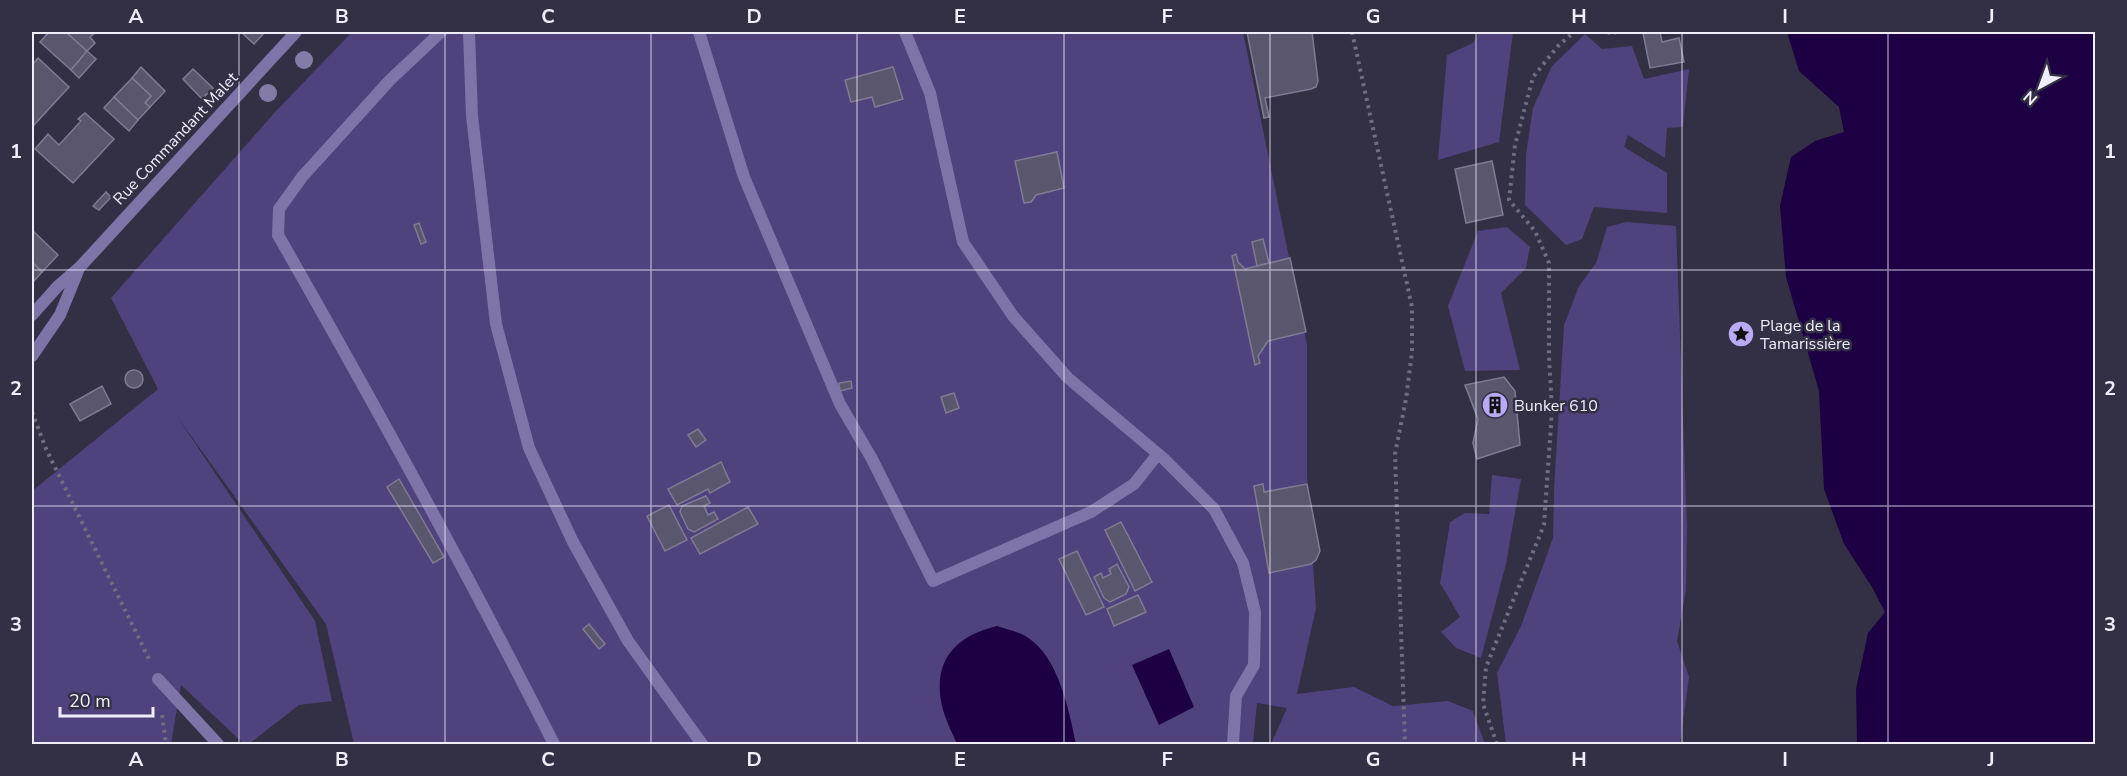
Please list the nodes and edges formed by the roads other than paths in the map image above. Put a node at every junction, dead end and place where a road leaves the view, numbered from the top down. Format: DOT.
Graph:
graph roads {
  1 [pos="296,32"];
  2 [pos="441,32"];
  3 [pos="469,32"];
  4 [pos="699,32"];
  5 [pos="905,32"];
  6 [pos="80,267"];
  7 [pos="32,315"];
  8 [pos="32,356"];
  9 [pos="1158,454"];
  10 [pos="158,679"];
  11 [pos="218,744"];
  12 [pos="554,744"];
  13 [pos="702,744"];
  14 [pos="1233,744"];
  1 -- 6 [label="street, Rue Commandant Malet"];
  2 -- 12 [label="street"];
  3 -- 13 [label="street"];
  4 -- 9 [label="street"];
  5 -- 9 [label="street"];
  6 -- 7 [label="street, Rue Commandant Malet"];
  6 -- 8 [label="street, Rue Commandant Malet"];
  9 -- 14 [label="street"];
  10 -- 11 [label="street"];
}
